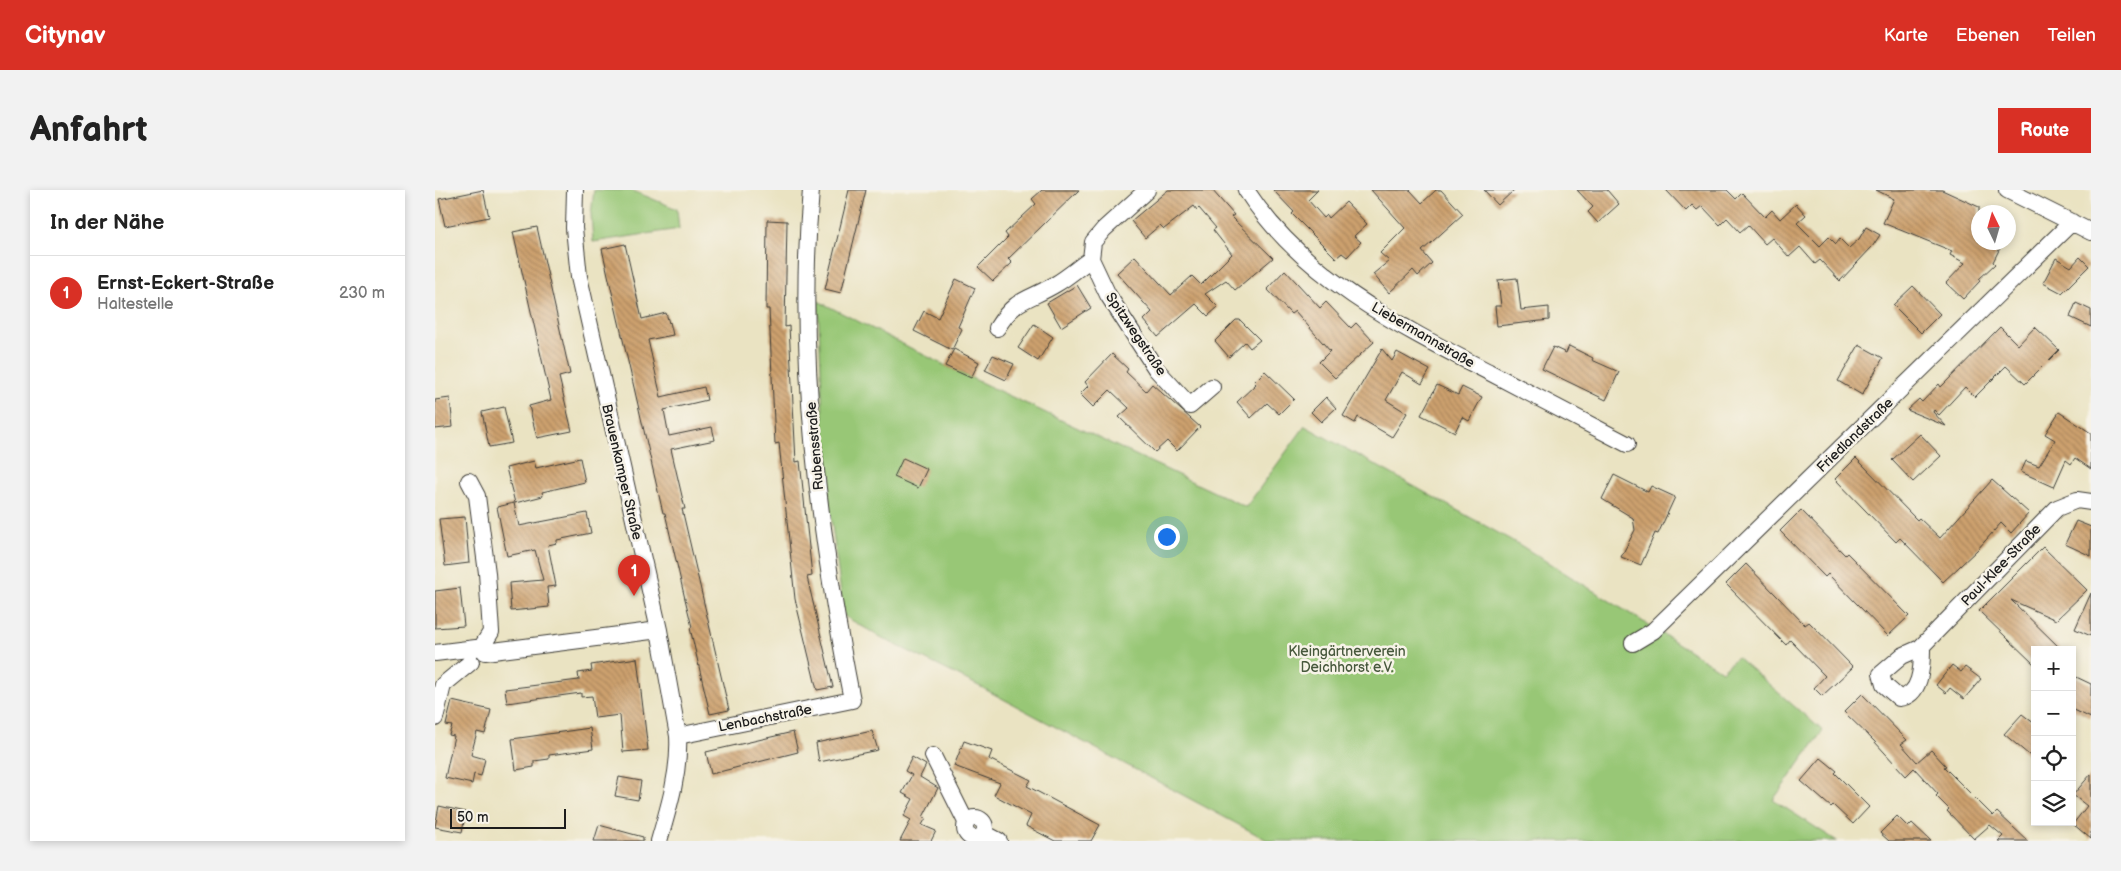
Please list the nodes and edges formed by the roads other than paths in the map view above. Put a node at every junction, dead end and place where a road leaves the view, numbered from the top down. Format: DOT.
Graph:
graph roads {
  1 [pos="575,190"];
  2 [pos="811,190"];
  3 [pos="1147,190"];
  4 [pos="1246,190"];
  5 [pos="2007,190"];
  6 [pos="2072,222"];
  7 [pos="2091,232"];
  8 [pos="1091,259"];
  9 [pos="997,328"];
  10 [pos="1212,387"];
  11 [pos="1627,444"];
  12 [pos="469,481"];
  13 [pos="2091,502"];
  14 [pos="659,630"];
  15 [pos="1633,643"];
  16 [pos="1920,648"];
  17 [pos="435,653"];
  18 [pos="479,653"];
  19 [pos="852,700"];
  20 [pos="435,718"];
  21 [pos="677,736"];
  22 [pos="933,756"];
  23 [pos="963,831"];
  24 [pos="659,841"];
  25 [pos="999,841"];
  1 -- 14 [label="street, Brauenkamper Straße"];
  2 -- 19 [label="street, Rubensstraße"];
  3 -- 8 [label="street"];
  4 -- 11 [label="street, Liebermannstraße"];
  5 -- 6 [label="street"];
  6 -- 7 [label="street"];
  6 -- 15 [label="street, Friedlandstraße"];
  8 -- 9 [label="street"];
  8 -- 10 [label="street, Spitzwegstraße"];
  12 -- 18 [label="street"];
  13 -- 16 [label="street, Paul-Klee-Straße"];
  14 -- 18 [label="street"];
  14 -- 21 [label="street, Brauenkamper Straße"];
  17 -- 18 [label="street"];
  18 -- 20 [label="street"];
  19 -- 21 [label="street, Lenbachstraße"];
  21 -- 24 [label="street, Brauenkamper Straße"];
  22 -- 23 [label="street"];
  23 -- 25 [label="street"];
}
